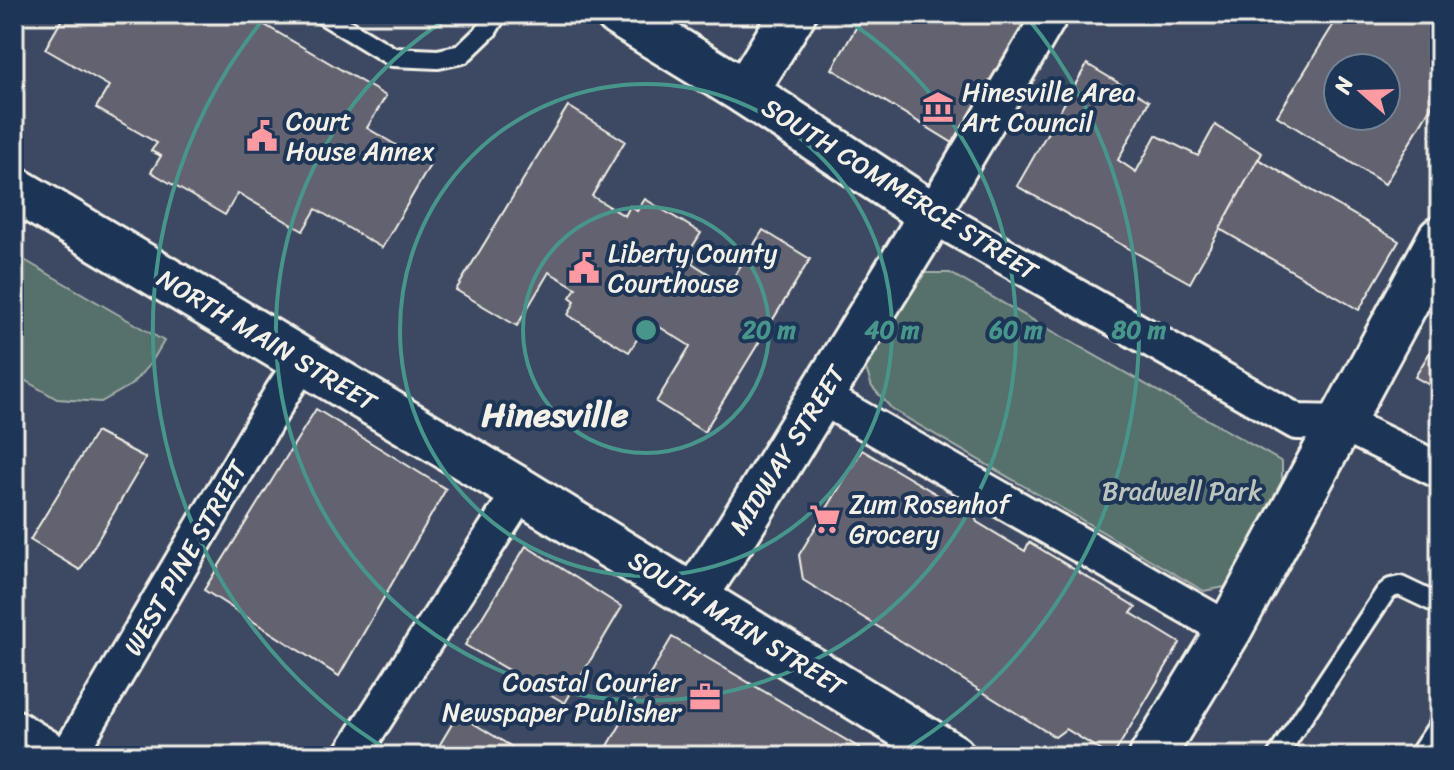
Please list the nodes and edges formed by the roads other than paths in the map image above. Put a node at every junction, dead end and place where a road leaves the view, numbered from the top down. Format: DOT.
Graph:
graph roads {
  1 [pos="322,14"];
  2 [pos="497,14"];
  3 [pos="618,14"];
  4 [pos="793,14"];
  5 [pos="1051,14"];
  6 [pos="745,92"];
  7 [pos="14,189"];
  8 [pos="932,215"];
  9 [pos="1440,239"];
  10 [pos="303,361"];
  11 [pos="820,396"];
  12 [pos="1342,423"];
  13 [pos="1440,471"];
  14 [pos="521,491"];
  15 [pos="694,597"];
  16 [pos="1440,605"];
  17 [pos="1229,630"];
  18 [pos="1440,723"];
  19 [pos="14,727"];
  20 [pos="65,756"];
  21 [pos="351,756"];
  22 [pos="952,756"];
  23 [pos="1152,756"];
  24 [pos="1277,756"];
  25 [pos="1418,756"];
  1 -- 2 [label="lane"];
  3 -- 6 [label="street, SOUTH COMMERCE STREET"];
  4 -- 6 [label="street"];
  5 -- 8 [label="street, MIDWAY STREET"];
  6 -- 8 [label="street, SOUTH COMMERCE STREET"];
  7 -- 10 [label="street, NORTH MAIN STREET"];
  8 -- 11 [label="street, MIDWAY STREET"];
  8 -- 12 [label="street, SOUTH COMMERCE STREET"];
  9 -- 12 [label="street"];
  10 -- 14 [label="street, NORTH MAIN STREET"];
  10 -- 20 [label="street, WEST PINE STREET"];
  11 -- 15 [label="street, MIDWAY STREET"];
  11 -- 17 [label="street"];
  12 -- 13 [label="street, SOUTH COMMERCE STREET"];
  12 -- 17 [label="street"];
  14 -- 15 [label="street, SOUTH MAIN STREET"];
  14 -- 21 [label="street"];
  15 -- 22 [label="street, SOUTH MAIN STREET"];
  16 -- 24 [label="lane"];
  17 -- 23 [label="street"];
  18 -- 25 [label="lane"];
  19 -- 20 [label="street"];
}
